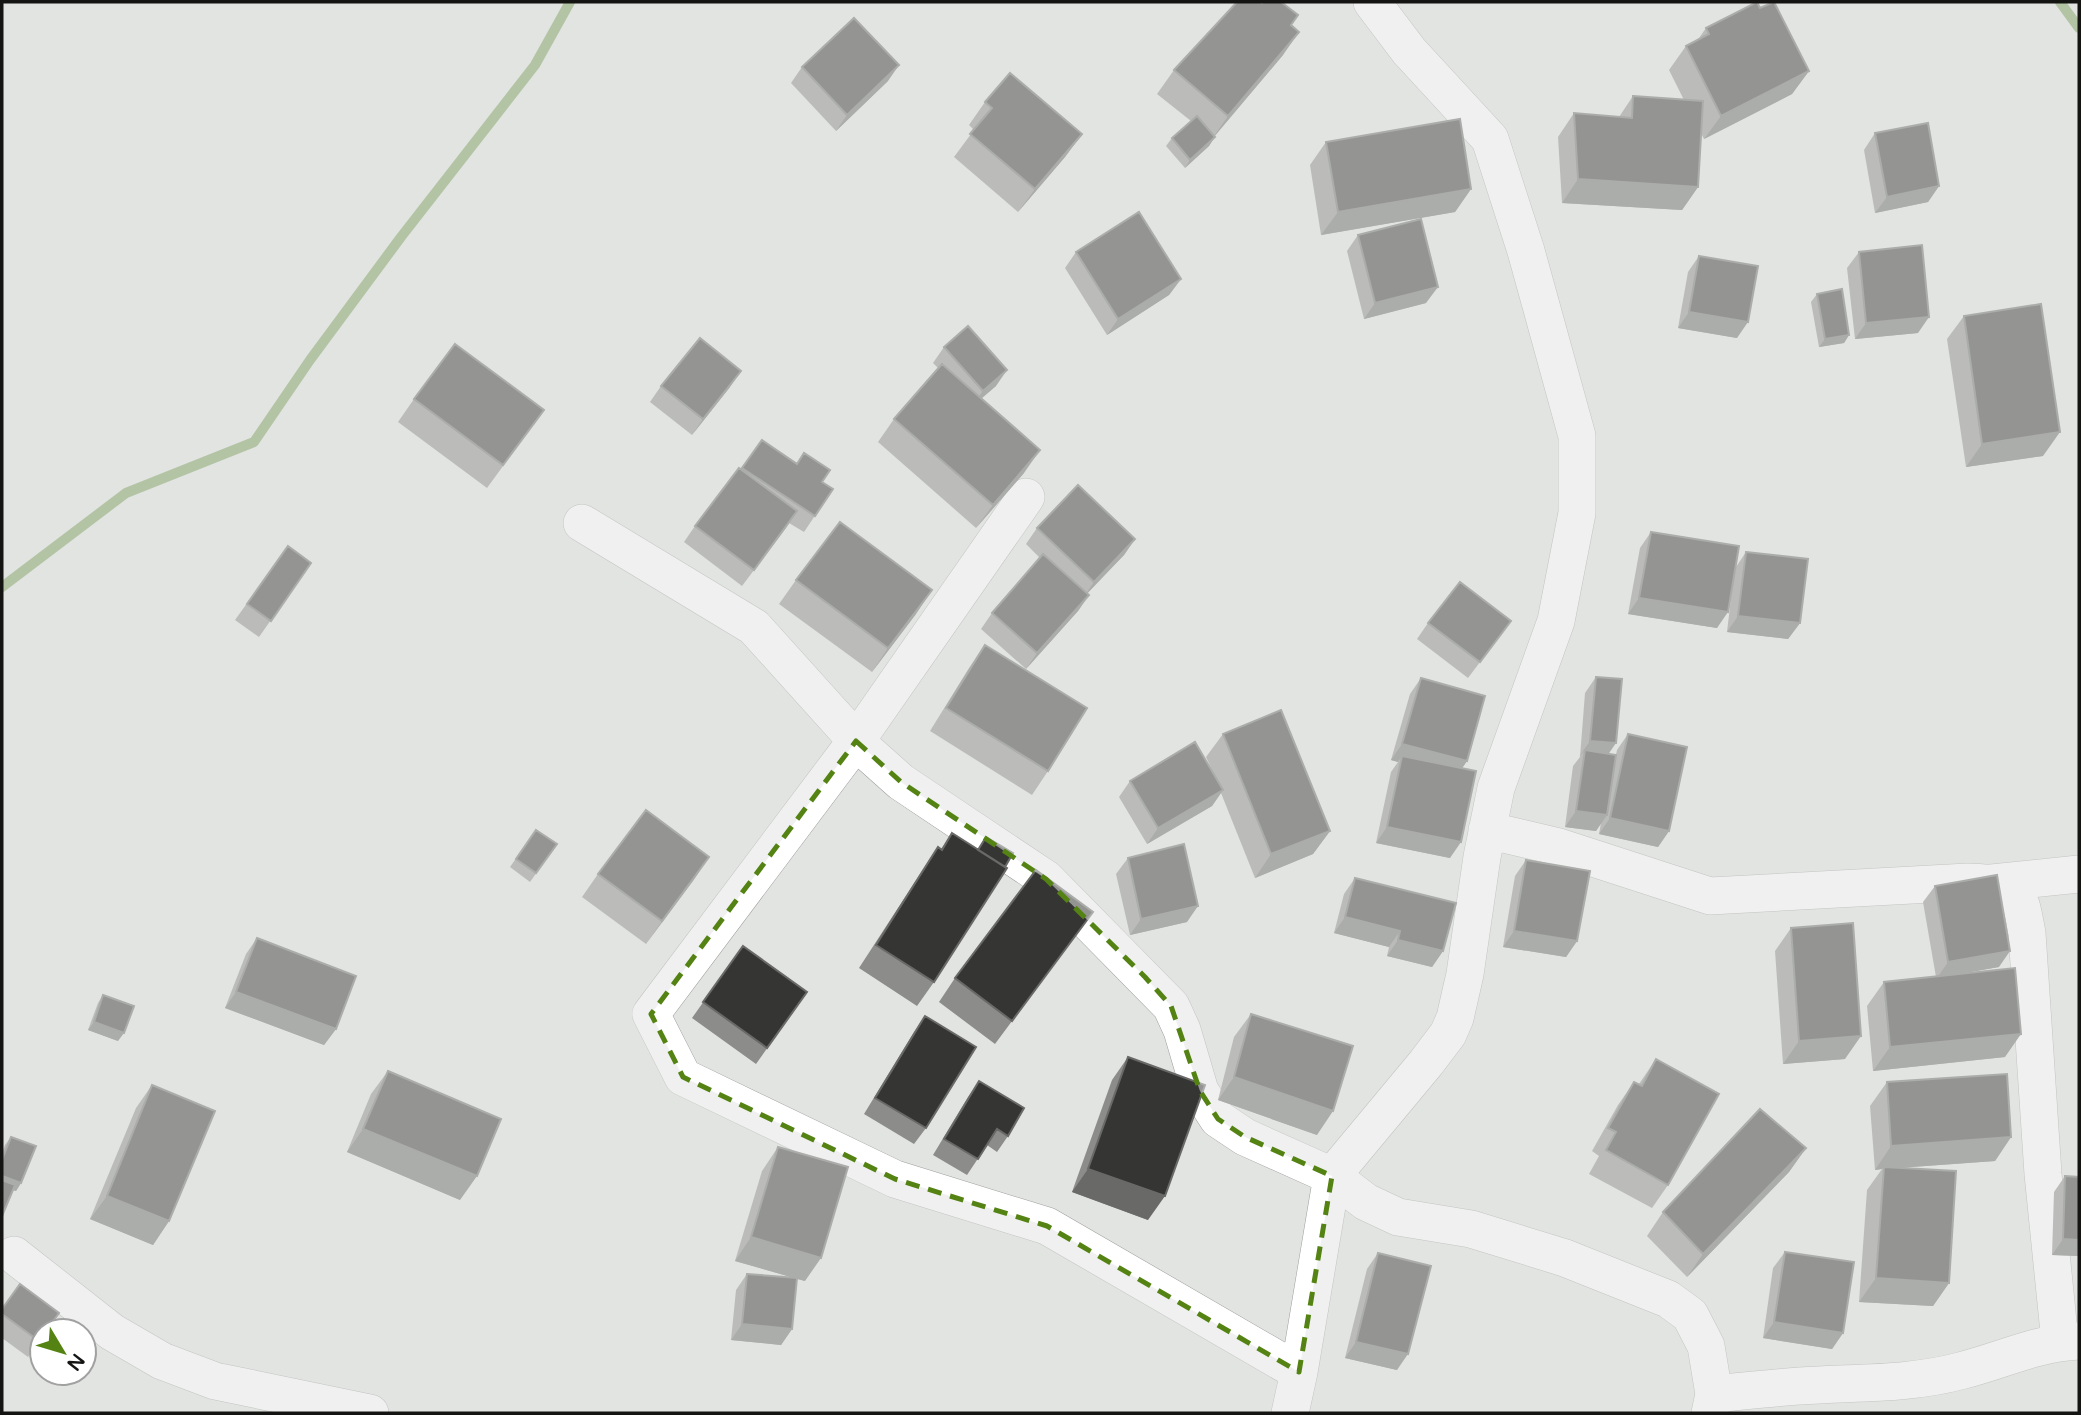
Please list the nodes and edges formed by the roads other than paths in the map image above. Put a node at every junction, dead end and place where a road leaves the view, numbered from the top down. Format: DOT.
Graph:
graph roads {
  1 [pos="1372,2"];
  2 [pos="1026,496"];
  3 [pos="582,523"];
  4 [pos="856,741"];
  5 [pos="1487,830"];
  6 [pos="2079,874"];
  7 [pos="1992,883"];
  8 [pos="1332,1176"];
  9 [pos="14,1255"];
  10 [pos="2070,1341"];
  11 [pos="1299,1372"];
  12 [pos="1712,1404"];
  13 [pos="370,1413"];
  14 [pos="1290,1413"];
  1 -- 5 [label="street"];
  2 -- 4 [label="street"];
  3 -- 4 [label="street"];
  4 -- 8 [label="street"];
  4 -- 11 [label="street"];
  5 -- 7 [label="street"];
  5 -- 8 [label="street"];
  6 -- 7 [label="street"];
  7 -- 10 [label="street"];
  8 -- 11 [label="street"];
  8 -- 12 [label="street"];
  9 -- 13 [label="street"];
  10 -- 12 [label="street"];
  11 -- 14 [label="street"];
}
